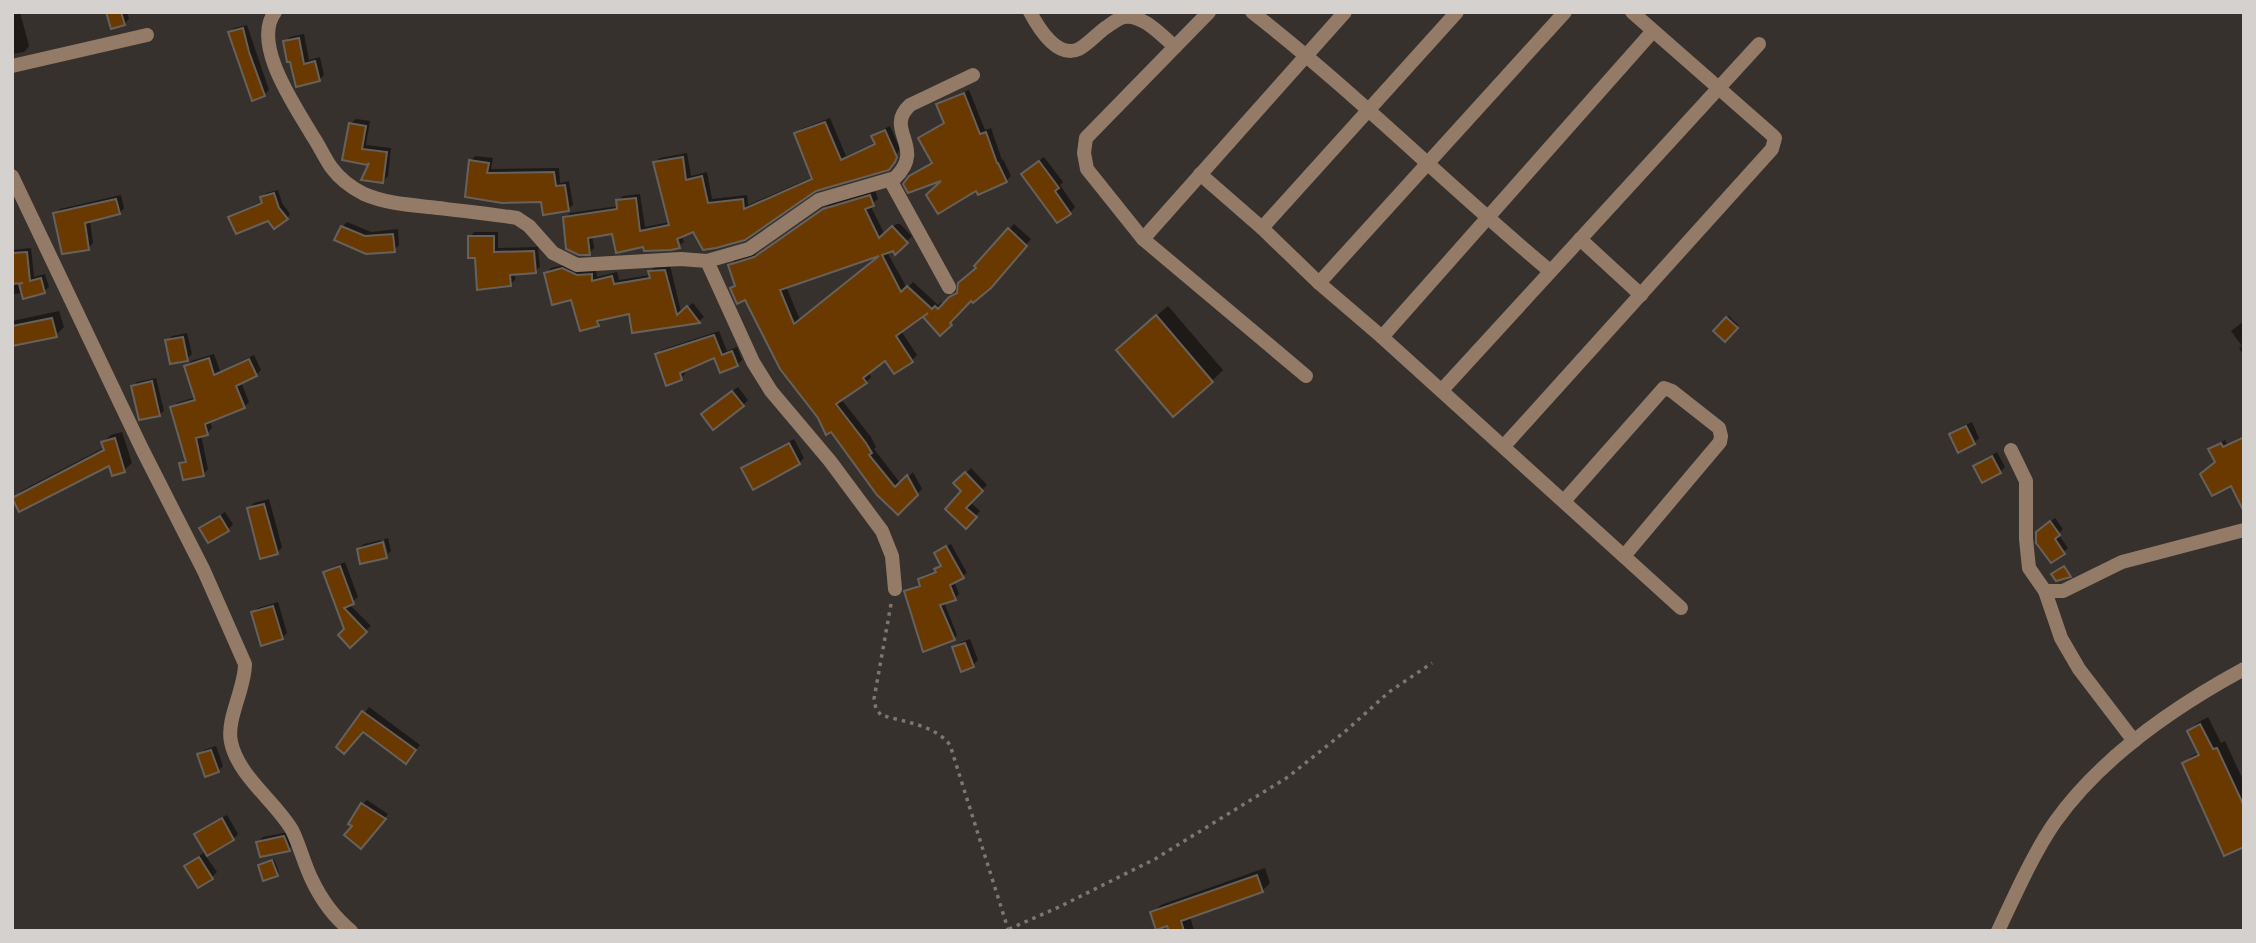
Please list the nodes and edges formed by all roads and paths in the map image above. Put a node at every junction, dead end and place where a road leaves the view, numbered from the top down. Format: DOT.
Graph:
graph roads {
  1 [pos="275,12"];
  2 [pos="1030,12"];
  3 [pos="1209,12"];
  4 [pos="1252,12"];
  5 [pos="1345,12"];
  6 [pos="1457,12"];
  7 [pos="1565,12"];
  8 [pos="1632,12"];
  9 [pos="1653,31"];
  10 [pos="147,35"];
  11 [pos="1759,44"];
  12 [pos="1175,47"];
  13 [pos="1307,55"];
  14 [pos="12,65"];
  15 [pos="973,75"];
  16 [pos="1718,88"];
  17 [pos="1368,110"];
  18 [pos="1427,163"];
  19 [pos="1200,174"];
  20 [pos="12,176"];
  21 [pos="890,180"];
  22 [pos="1487,218"];
  23 [pos="1262,228"];
  24 [pos="1143,239"];
  25 [pos="1580,239"];
  26 [pos="707,261"];
  27 [pos="1550,271"];
  28 [pos="1319,284"];
  29 [pos="949,287"];
  30 [pos="1640,295"];
  31 [pos="1382,337"];
  32 [pos="1306,376"];
  33 [pos="1441,390"];
  34 [pos="1504,446"];
  35 [pos="2011,450"];
  36 [pos="1564,500"];
  37 [pos="2244,530"];
  38 [pos="1625,556"];
  39 [pos="895,589"];
  40 [pos="2045,591"];
  41 [pos="1681,608"];
  42 [pos="1432,663"];
  43 [pos="2244,669"];
  44 [pos="2134,741"];
  45 [pos="1009,930"];
  46 [pos="351,931"];
  47 [pos="1998,931"];
  1 -- 26 [label="street"];
  2 -- 12 [label="street"];
  3 -- 12 [label="street"];
  4 -- 13 [label="street"];
  5 -- 13 [label="street"];
  6 -- 17 [label="street"];
  7 -- 18 [label="street"];
  8 -- 9 [label="street"];
  9 -- 16 [label="street"];
  9 -- 22 [label="street"];
  10 -- 14 [label="street"];
  11 -- 16 [label="street"];
  12 -- 24 [label="street"];
  13 -- 17 [label="street"];
  13 -- 19 [label="street"];
  15 -- 21 [label="street"];
  16 -- 25 [label="street"];
  16 -- 30 [label="street"];
  17 -- 18 [label="street"];
  17 -- 23 [label="street"];
  18 -- 22 [label="street"];
  18 -- 28 [label="street"];
  19 -- 23 [label="street"];
  19 -- 24 [label="street"];
  20 -- 46 [label="street"];
  21 -- 26 [label="street"];
  21 -- 29 [label="street"];
  22 -- 27 [label="street"];
  22 -- 31 [label="street"];
  23 -- 28 [label="street"];
  24 -- 32 [label="street"];
  25 -- 27 [label="street"];
  25 -- 30 [label="street"];
  26 -- 39 [label="street"];
  27 -- 33 [label="street"];
  28 -- 31 [label="street"];
  30 -- 34 [label="street"];
  31 -- 33 [label="street"];
  33 -- 34 [label="street"];
  34 -- 36 [label="street"];
  35 -- 40 [label="street"];
  36 -- 38 [label="street"];
  36 -- 38 [label="street"];
  37 -- 40 [label="street"];
  38 -- 41 [label="street"];
  39 -- 45 [label="path"];
  40 -- 44 [label="street"];
  42 -- 45 [label="path"];
  43 -- 44 [label="street"];
  44 -- 47 [label="street"];
}
